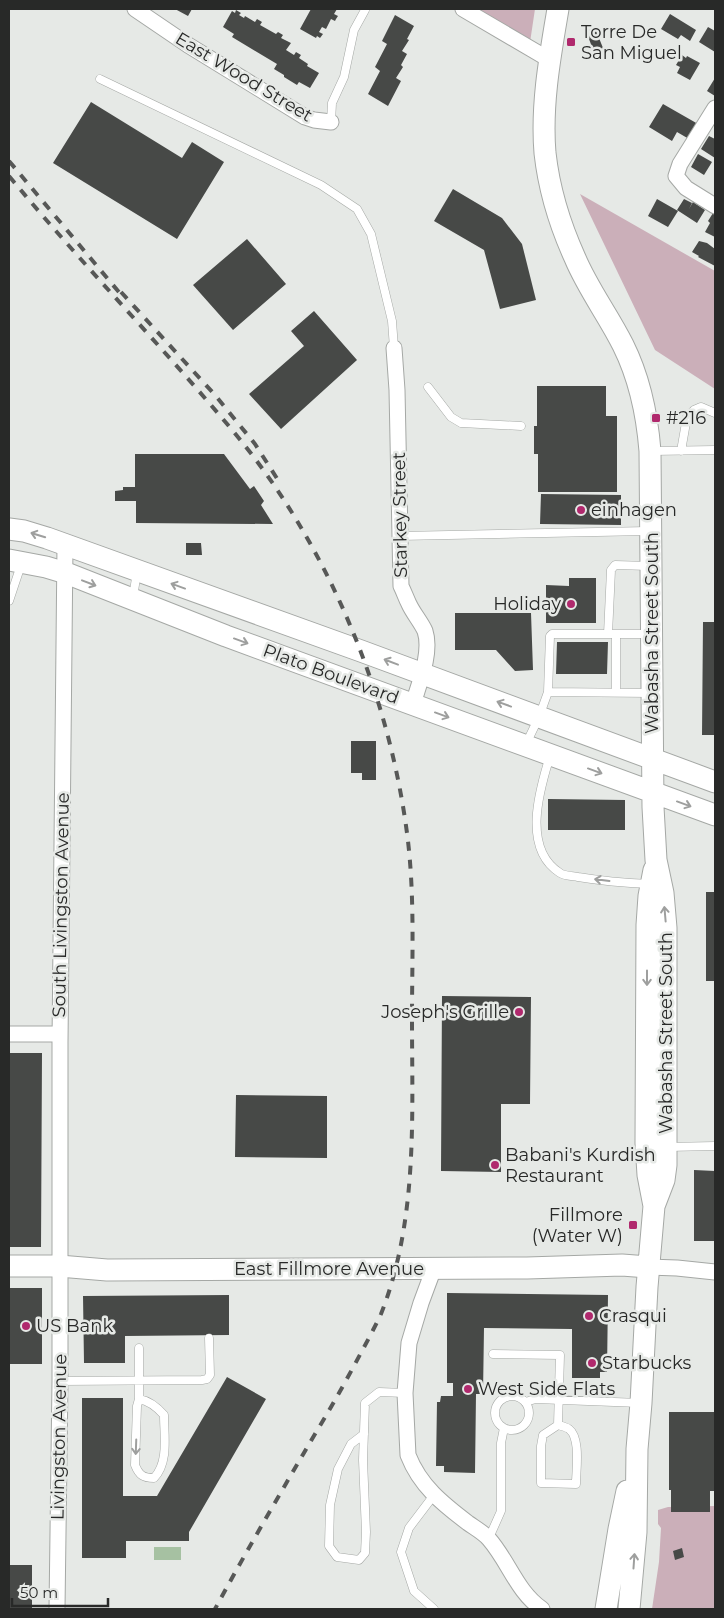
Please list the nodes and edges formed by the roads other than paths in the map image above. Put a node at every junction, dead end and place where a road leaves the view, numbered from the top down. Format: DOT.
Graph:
graph roads {
  1 [pos="134,9"];
  2 [pos="463,9"];
  3 [pos="558,9"];
  4 [pos="365,10"];
  5 [pos="550,60"];
  6 [pos="100,80"];
  7 [pos="715,108"];
  8 [pos="332,122"];
  9 [pos="715,206"];
  10 [pos="394,348"];
  11 [pos="428,387"];
  12 [pos="715,413"];
  13 [pos="521,426"];
  14 [pos="715,450"];
  15 [pos="650,451"];
  16 [pos="681,451"];
  17 [pos="9,529"];
  18 [pos="652,530"];
  19 [pos="400,536"];
  20 [pos="65,545"];
  21 [pos="16,561"];
  22 [pos="652,567"];
  23 [pos="137,571"];
  24 [pos="66,573"];
  25 [pos="133,599"];
  26 [pos="9,600"];
  27 [pos="612,634"];
  28 [pos="652,634"];
  29 [pos="422,674"];
  30 [pos="548,692"];
  31 [pos="616,692"];
  32 [pos="652,692"];
  33 [pos="413,704"];
  34 [pos="539,716"];
  35 [pos="525,746"];
  36 [pos="550,755"];
  37 [pos="652,759"];
  38 [pos="715,782"];
  39 [pos="653,793"];
  40 [pos="715,815"];
  41 [pos="656,860"];
  42 [pos="650,884"];
  43 [pos="9,1034"];
  44 [pos="60,1034"];
  45 [pos="666,1146"];
  46 [pos="715,1146"];
  47 [pos="654,1206"];
  48 [pos="9,1266"];
  49 [pos="59,1266"];
  50 [pos="648,1267"];
  51 [pos="434,1268"];
  52 [pos="715,1272"];
  53 [pos="209,1338"];
  54 [pos="139,1348"];
  55 [pos="493,1354"];
  56 [pos="60,1380"];
  57 [pos="139,1380"];
  58 [pos="405,1393"];
  59 [pos="139,1399"];
  60 [pos="559,1400"];
  61 [pos="524,1402"];
  62 [pos="641,1404"];
  63 [pos="558,1424"];
  64 [pos="504,1428"];
  65 [pos="364,1434"];
  66 [pos="637,1449"];
  67 [pos="434,1495"];
  68 [pos="489,1538"];
  69 [pos="630,1600"];
  70 [pos="57,1609"];
  71 [pos="434,1609"];
  72 [pos="542,1609"];
  73 [pos="606,1609"];
  1 -- 8 [label="street, East Wood Street"];
  2 -- 5 [label="street"];
  3 -- 5 [label="main road, Wabasha Street South"];
  4 -- 8 [label="lane, East Wood Street"];
  5 -- 15 [label="main road, Wabasha Street South"];
  6 -- 10 [label="lane"];
  7 -- 9 [label="street"];
  10 -- 19 [label="street, Starkey Street"];
  11 -- 13 [label="lane"];
  12 -- 16 [label="lane"];
  14 -- 16 [label="lane"];
  15 -- 16 [label="lane"];
  15 -- 18 [label="main road, Wabasha Street South"];
  20 -- 17 [label="main road, Plato Boulevard, one-way"];
  18 -- 19 [label="lane"];
  18 -- 22 [label="main road, Wabasha Street South"];
  19 -- 29 [label="street, Starkey Street"];
  20 -- 23 [label="main road, Plato Boulevard"];
  20 -- 24 [label="street, South Livingston Avenue"];
  21 -- 24 [label="main road, Plato Boulevard"];
  21 -- 26 [label="lane"];
  22 -- 27 [label="lane"];
  22 -- 28 [label="main road, Wabasha Street South"];
  23 -- 25 [label="lane"];
  29 -- 23 [label="main road, Plato Boulevard, one-way"];
  24 -- 25 [label="main road, Plato Boulevard, one-way"];
  24 -- 44 [label="street, South Livingston Avenue"];
  25 -- 33 [label="main road, Plato Boulevard, one-way"];
  27 -- 28 [label="lane"];
  27 -- 30 [label="lane"];
  27 -- 31 [label="lane"];
  28 -- 32 [label="main road, Wabasha Street South"];
  29 -- 33 [label="street, Starkey Street"];
  34 -- 29 [label="main road, Plato Boulevard, one-way"];
  30 -- 31 [label="lane"];
  30 -- 34 [label="lane"];
  31 -- 32 [label="lane"];
  32 -- 37 [label="main road, Wabasha Street South"];
  33 -- 35 [label="main road, Plato Boulevard, one-way"];
  34 -- 35 [label="lane"];
  34 -- 37 [label="main road, Plato Boulevard"];
  35 -- 36 [label="main road, Plato Boulevard"];
  36 -- 39 [label="main road, Plato Boulevard, one-way"];
  42 -- 36 [label="lane, one-way"];
  37 -- 38 [label="main road, Plato Boulevard"];
  37 -- 39 [label="main road, Wabasha Street South"];
  39 -- 40 [label="main road, Plato Boulevard, one-way"];
  39 -- 41 [label="main road, Wabasha Street South"];
  41 -- 42 [label="main road, Wabasha Street South"];
  45 -- 41 [label="main road, Wabasha Street South, one-way"];
  42 -- 47 [label="main road, Wabasha Street South, one-way"];
  43 -- 44 [label="street"];
  44 -- 49 [label="street, South Livingston Avenue"];
  45 -- 46 [label="lane"];
  45 -- 47 [label="main road, Wabasha Street South"];
  47 -- 50 [label="main road, Wabasha Street South"];
  48 -- 49 [label="main road, East Fillmore Avenue"];
  49 -- 51 [label="main road, East Fillmore Avenue"];
  49 -- 56 [label="street, Livingston Avenue"];
  50 -- 51 [label="main road, East Fillmore Avenue"];
  50 -- 52 [label="street"];
  50 -- 62 [label="main road, Wabasha Street South"];
  51 -- 58 [label="street"];
  53 -- 57 [label="lane"];
  54 -- 57 [label="lane"];
  55 -- 60 [label="lane"];
  56 -- 57 [label="lane"];
  56 -- 70 [label="street, Livingston Avenue"];
  57 -- 59 [label="lane"];
  58 -- 65 [label="lane"];
  58 -- 67 [label="street"];
  59 -- 59 [label="lane, one-way"];
  60 -- 61 [label="lane"];
  60 -- 62 [label="lane"];
  60 -- 63 [label="lane"];
  61 -- 64 [label="lane"];
  61 -- 64 [label="lane"];
  62 -- 66 [label="main road, Wabasha Street South"];
  63 -- 63 [label="lane"];
  64 -- 68 [label="lane"];
  65 -- 65 [label="lane"];
  69 -- 66 [label="main road, Wabasha Street South, one-way"];
  66 -- 73 [label="main road, Wabasha Street South"];
  67 -- 68 [label="street"];
  67 -- 71 [label="lane"];
  68 -- 72 [label="street"];
}
